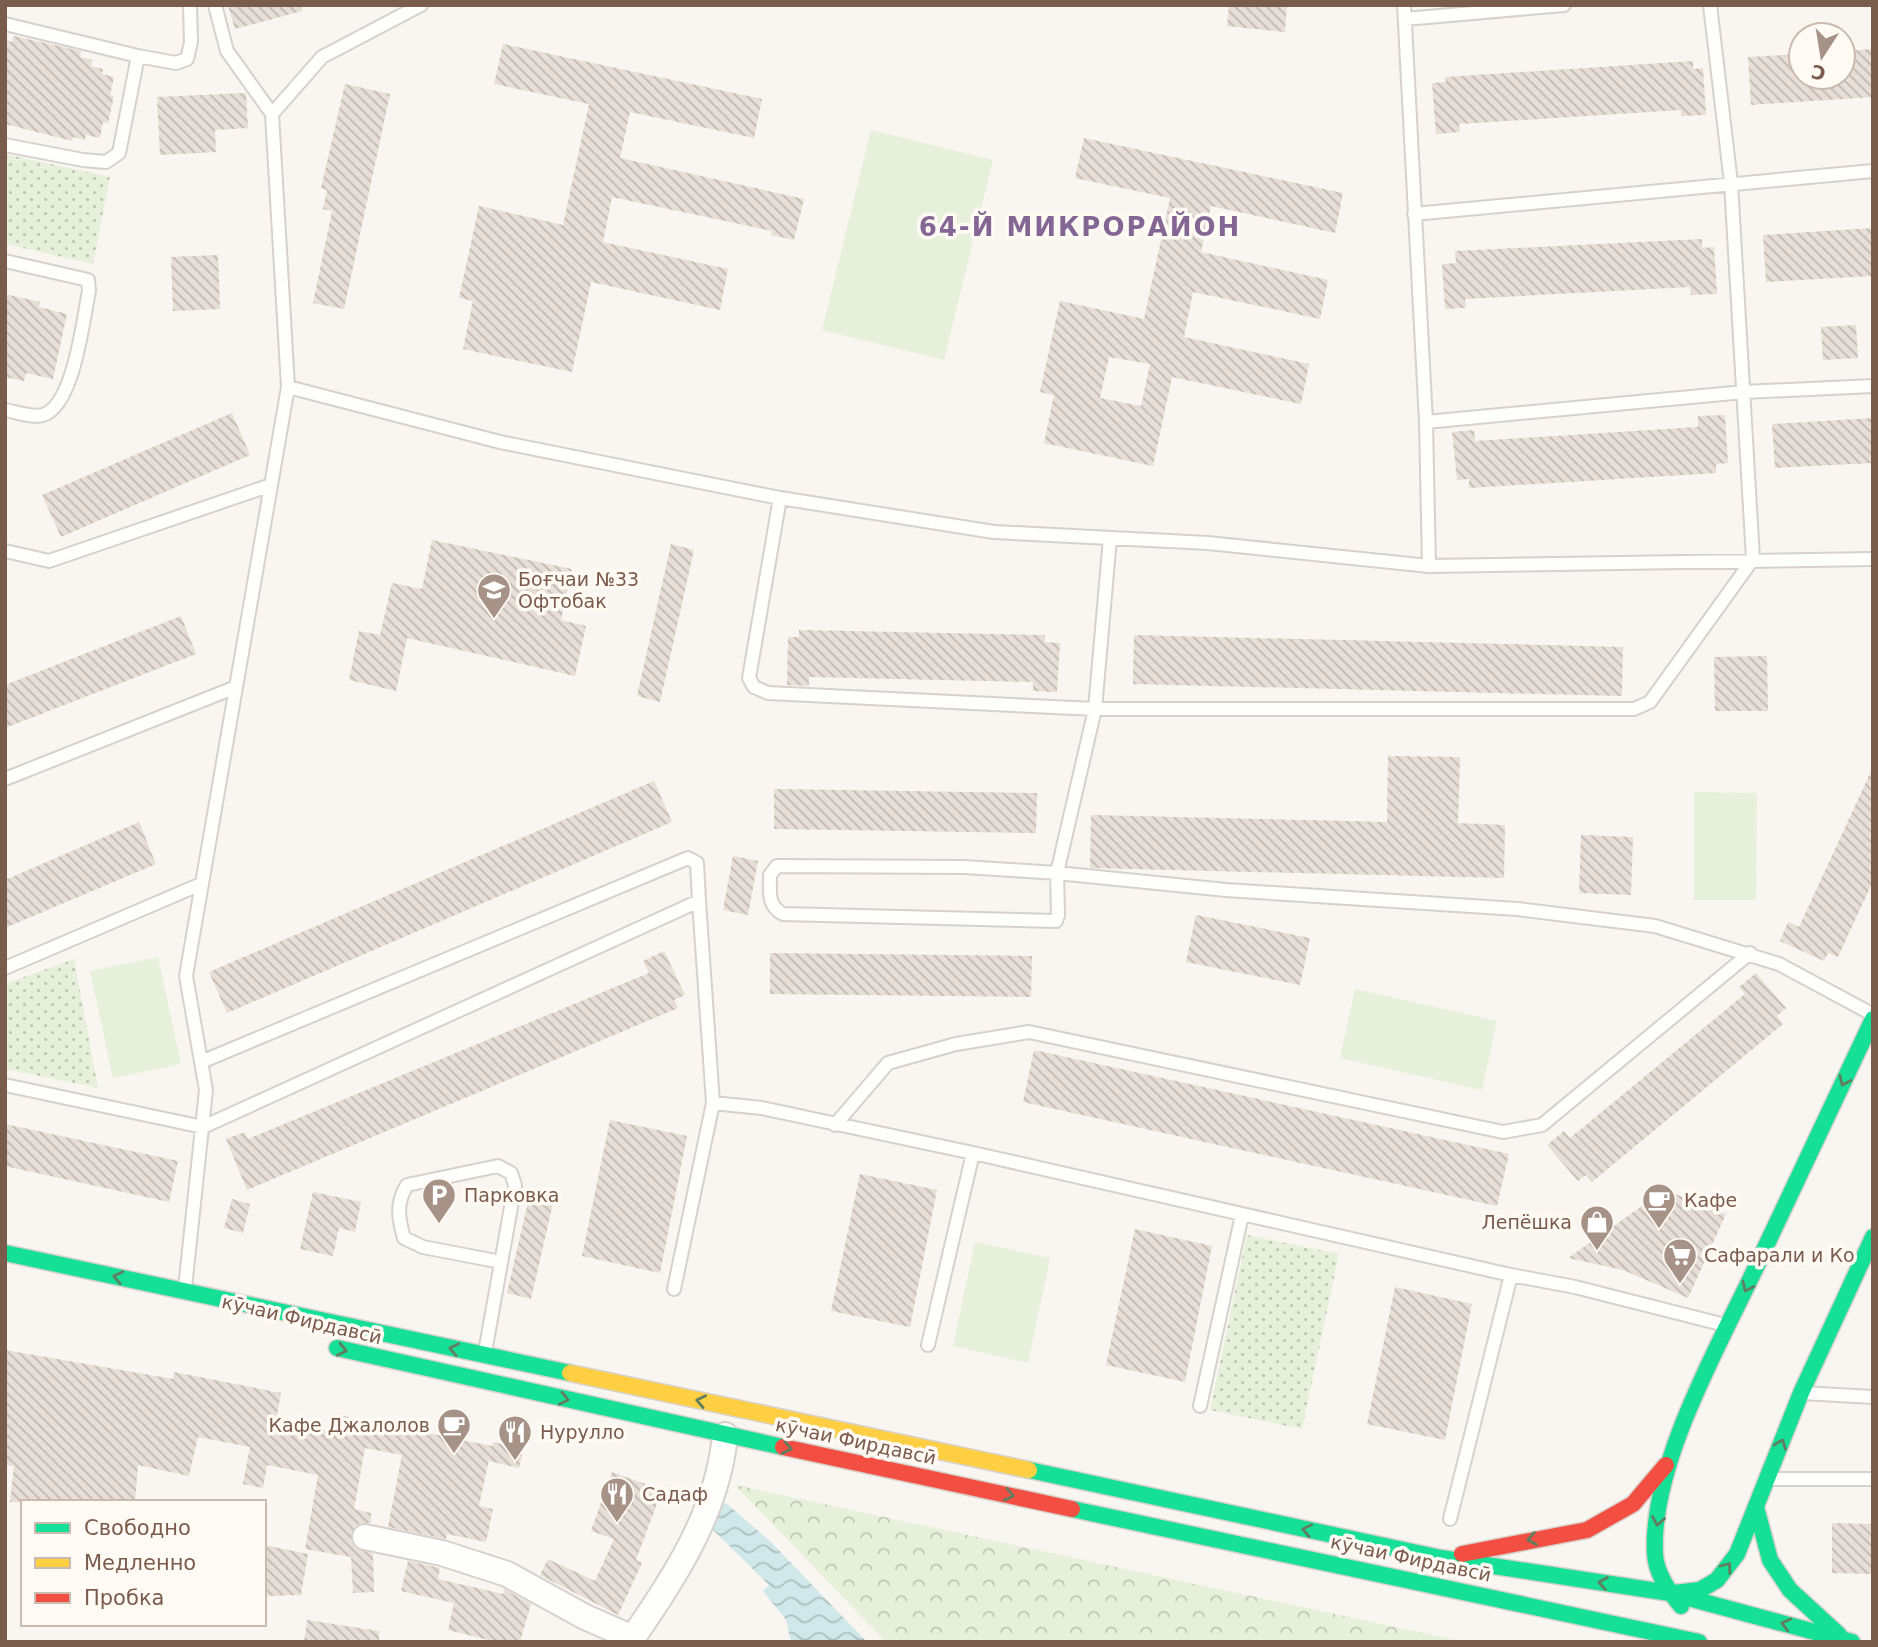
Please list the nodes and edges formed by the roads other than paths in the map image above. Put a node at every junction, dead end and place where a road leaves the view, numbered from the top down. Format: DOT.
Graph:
graph roads {
  1 [pos="190,5"];
  2 [pos="215,5"];
  3 [pos="421,5"];
  4 [pos="1564,5"];
  5 [pos="1710,5"];
  6 [pos="1404,12"];
  7 [pos="5,24"];
  8 [pos="138,56"];
  9 [pos="272,114"];
  10 [pos="5,145"];
  11 [pos="1873,171"];
  12 [pos="1731,183"];
  13 [pos="1413,214"];
  14 [pos="5,261"];
  15 [pos="1873,386"];
  16 [pos="288,387"];
  17 [pos="1744,392"];
  18 [pos="5,410"];
  19 [pos="1426,422"];
  20 [pos="271,485"];
  21 [pos="780,498"];
  22 [pos="1110,538"];
  23 [pos="5,551"];
  24 [pos="1754,559"];
  25 [pos="1873,559"];
  26 [pos="1429,566"];
  27 [pos="236,687"];
  28 [pos="1095,709"];
  29 [pos="5,779"];
  30 [pos="1057,873"];
  31 [pos="201,884"];
  32 [pos="699,901"];
  33 [pos="1750,953"];
  34 [pos="5,968"];
  35 [pos="1873,1017"];
  36 [pos="201,1062"];
  37 [pos="5,1085"];
  38 [pos="713,1103"];
  39 [pos="835,1125"];
  40 [pos="203,1127"];
  41 [pos="973,1153"];
  42 [pos="1242,1215"];
  43 [pos="1873,1237"];
  44 [pos="5,1254"];
  45 [pos="502,1262"];
  46 [pos="1511,1275"];
  47 [pos="674,1289"];
  48 [pos="183,1297"];
  49 [pos="1729,1326"];
  50 [pos="317,1344"];
  51 [pos="928,1345"];
  52 [pos="485,1355"];
  53 [pos="1801,1393"];
  54 [pos="1873,1397"];
  55 [pos="1199,1406"];
  56 [pos="725,1435"];
  57 [pos="1670,1460"];
  58 [pos="1767,1479"];
  59 [pos="1873,1479"];
  60 [pos="1756,1507"];
  61 [pos="1450,1519"];
  62 [pos="365,1537"];
  63 [pos="1441,1558"];
  64 [pos="1670,1593"];
  65 [pos="1622,1623"];
  66 [pos="632,1640"];
  67 [pos="1848,1641"];
  68 [pos="1702,1642"];
  1 -- 8 [label="lane"];
  2 -- 9 [label="lane"];
  3 -- 9 [label="lane"];
  4 -- 6 [label="lane"];
  5 -- 12 [label="lane"];
  6 -- 13 [label="lane"];
  7 -- 8 [label="lane"];
  8 -- 10 [label="lane"];
  9 -- 16 [label="lane"];
  11 -- 12 [label="lane"];
  12 -- 13 [label="lane"];
  12 -- 17 [label="lane"];
  13 -- 19 [label="lane"];
  14 -- 18 [label="lane"];
  15 -- 17 [label="lane"];
  16 -- 20 [label="lane"];
  16 -- 21 [label="lane"];
  17 -- 19 [label="lane"];
  17 -- 24 [label="lane"];
  19 -- 26 [label="lane"];
  20 -- 23 [label="lane"];
  20 -- 27 [label="lane"];
  21 -- 22 [label="lane"];
  21 -- 28 [label="lane"];
  22 -- 26 [label="lane"];
  22 -- 28 [label="lane"];
  24 -- 25 [label="lane"];
  24 -- 26 [label="lane"];
  24 -- 28 [label="lane"];
  27 -- 29 [label="lane"];
  27 -- 31 [label="lane"];
  28 -- 30 [label="lane"];
  30 -- 30 [label="lane"];
  30 -- 33 [label="lane"];
  31 -- 34 [label="lane"];
  31 -- 36 [label="lane"];
  32 -- 36 [label="lane"];
  32 -- 38 [label="lane"];
  32 -- 40 [label="lane"];
  33 -- 35 [label="lane"];
  33 -- 39 [label="lane"];
  35 -- 49 [label="street, one-way"];
  36 -- 40 [label="lane"];
  37 -- 40 [label="lane"];
  38 -- 39 [label="lane"];
  38 -- 47 [label="lane"];
  39 -- 41 [label="lane"];
  40 -- 48 [label="lane"];
  41 -- 42 [label="lane"];
  41 -- 51 [label="lane"];
  42 -- 46 [label="lane"];
  42 -- 55 [label="lane"];
  43 -- 53 [label="street"];
  48 -- 44 [label="street, кӯчаи Фирдавсӣ, one-way"];
  45 -- 45 [label="lane"];
  45 -- 52 [label="lane"];
  46 -- 49 [label="lane"];
  46 -- 61 [label="lane"];
  52 -- 48 [label="street, кӯчаи Фирдавсӣ, one-way"];
  49 -- 57 [label="street"];
  50 -- 56 [label="street, кӯчаи Фирдавсӣ, one-way"];
  63 -- 52 [label="street, кӯчаи Фирдавсӣ, one-way"];
  53 -- 54 [label="lane"];
  58 -- 53 [label="street, one-way"];
  56 -- 65 [label="street, кӯчаи Фирдавсӣ, one-way"];
  56 -- 66 [label="street"];
  57 -- 63 [label="street, one-way"];
  57 -- 64 [label="street, one-way"];
  58 -- 59 [label="lane"];
  58 -- 60 [label="street"];
  64 -- 60 [label="street, one-way"];
  60 -- 67 [label="street"];
  62 -- 66 [label="street"];
  64 -- 63 [label="street, кӯчаи Фирдавсӣ, one-way"];
  64 -- 65 [label="street"];
  67 -- 64 [label="street, кӯчаи Фирдавсӣ, one-way"];
  64 -- 68 [label="street, кӯчаи Фирдавсӣ"];
  65 -- 68 [label="street, кӯчаи Фирдавсӣ"];
}
